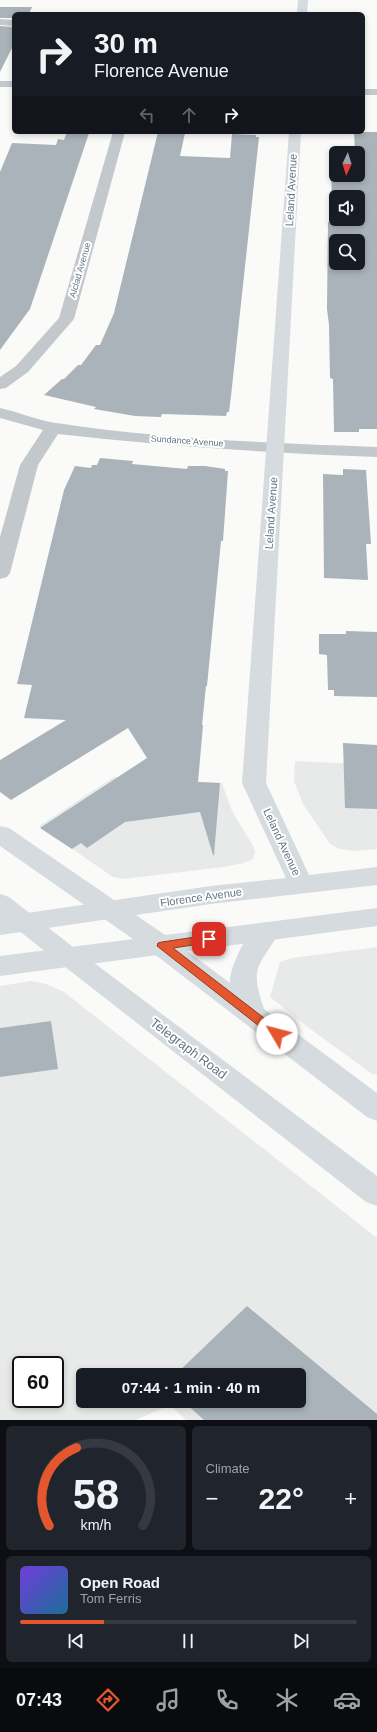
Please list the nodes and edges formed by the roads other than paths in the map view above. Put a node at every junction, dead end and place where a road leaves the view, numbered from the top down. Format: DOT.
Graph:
graph roads {
  1 [pos="303,0"];
  2 [pos="302,12"];
  3 [pos="0,22"];
  4 [pos="12,23"];
  5 [pos="0,84"];
  6 [pos="12,84"];
  7 [pos="365,92"];
  8 [pos="377,92"];
  9 [pos="118,134"];
  10 [pos="295,134"];
  11 [pos="0,384"];
  12 [pos="0,413"];
  13 [pos="53,428"];
  14 [pos="275,448"];
  15 [pos="377,452"];
  16 [pos="0,572"];
  17 [pos="0,834"];
  18 [pos="377,876"];
  19 [pos="301,884"];
  20 [pos="0,903"];
  21 [pos="109,911"];
  22 [pos="377,917"];
  23 [pos="25,923"];
  24 [pos="0,926"];
  25 [pos="267,931"];
  26 [pos="162,946"];
  27 [pos="68,958"];
  28 [pos="0,966"];
  29 [pos="254,1016"];
  30 [pos="377,1109"];
  31 [pos="377,1193"];
  1 -- 2 [label="street"];
  3 -- 4 [label="street"];
  5 -- 6 [label="street"];
  7 -- 8 [label="street"];
  9 -- 11 [label="street, Alclad Avenue"];
  10 -- 14 [label="street, Leland Avenue"];
  12 -- 13 [label="street, Sundance Avenue"];
  13 -- 14 [label="street, Sundance Avenue"];
  13 -- 16 [label="street"];
  14 -- 15 [label="street, Sundance Avenue"];
  14 -- 19 [label="street, Leland Avenue"];
  17 -- 21 [label="street"];
  18 -- 19 [label="street, Florence Avenue"];
  19 -- 21 [label="street, Florence Avenue"];
  20 -- 23 [label="street, Telegraph Road"];
  21 -- 23 [label="street, Florence Avenue"];
  21 -- 26 [label="street"];
  22 -- 25 [label="street"];
  23 -- 24 [label="street, Florence Avenue"];
  23 -- 27 [label="street, Telegraph Road"];
  25 -- 26 [label="street"];
  25 -- 29 [label="street"];
  26 -- 27 [label="street"];
  26 -- 29 [label="street"];
  27 -- 28 [label="street"];
  27 -- 31 [label="street, Telegraph Road"];
  29 -- 30 [label="street"];
}
